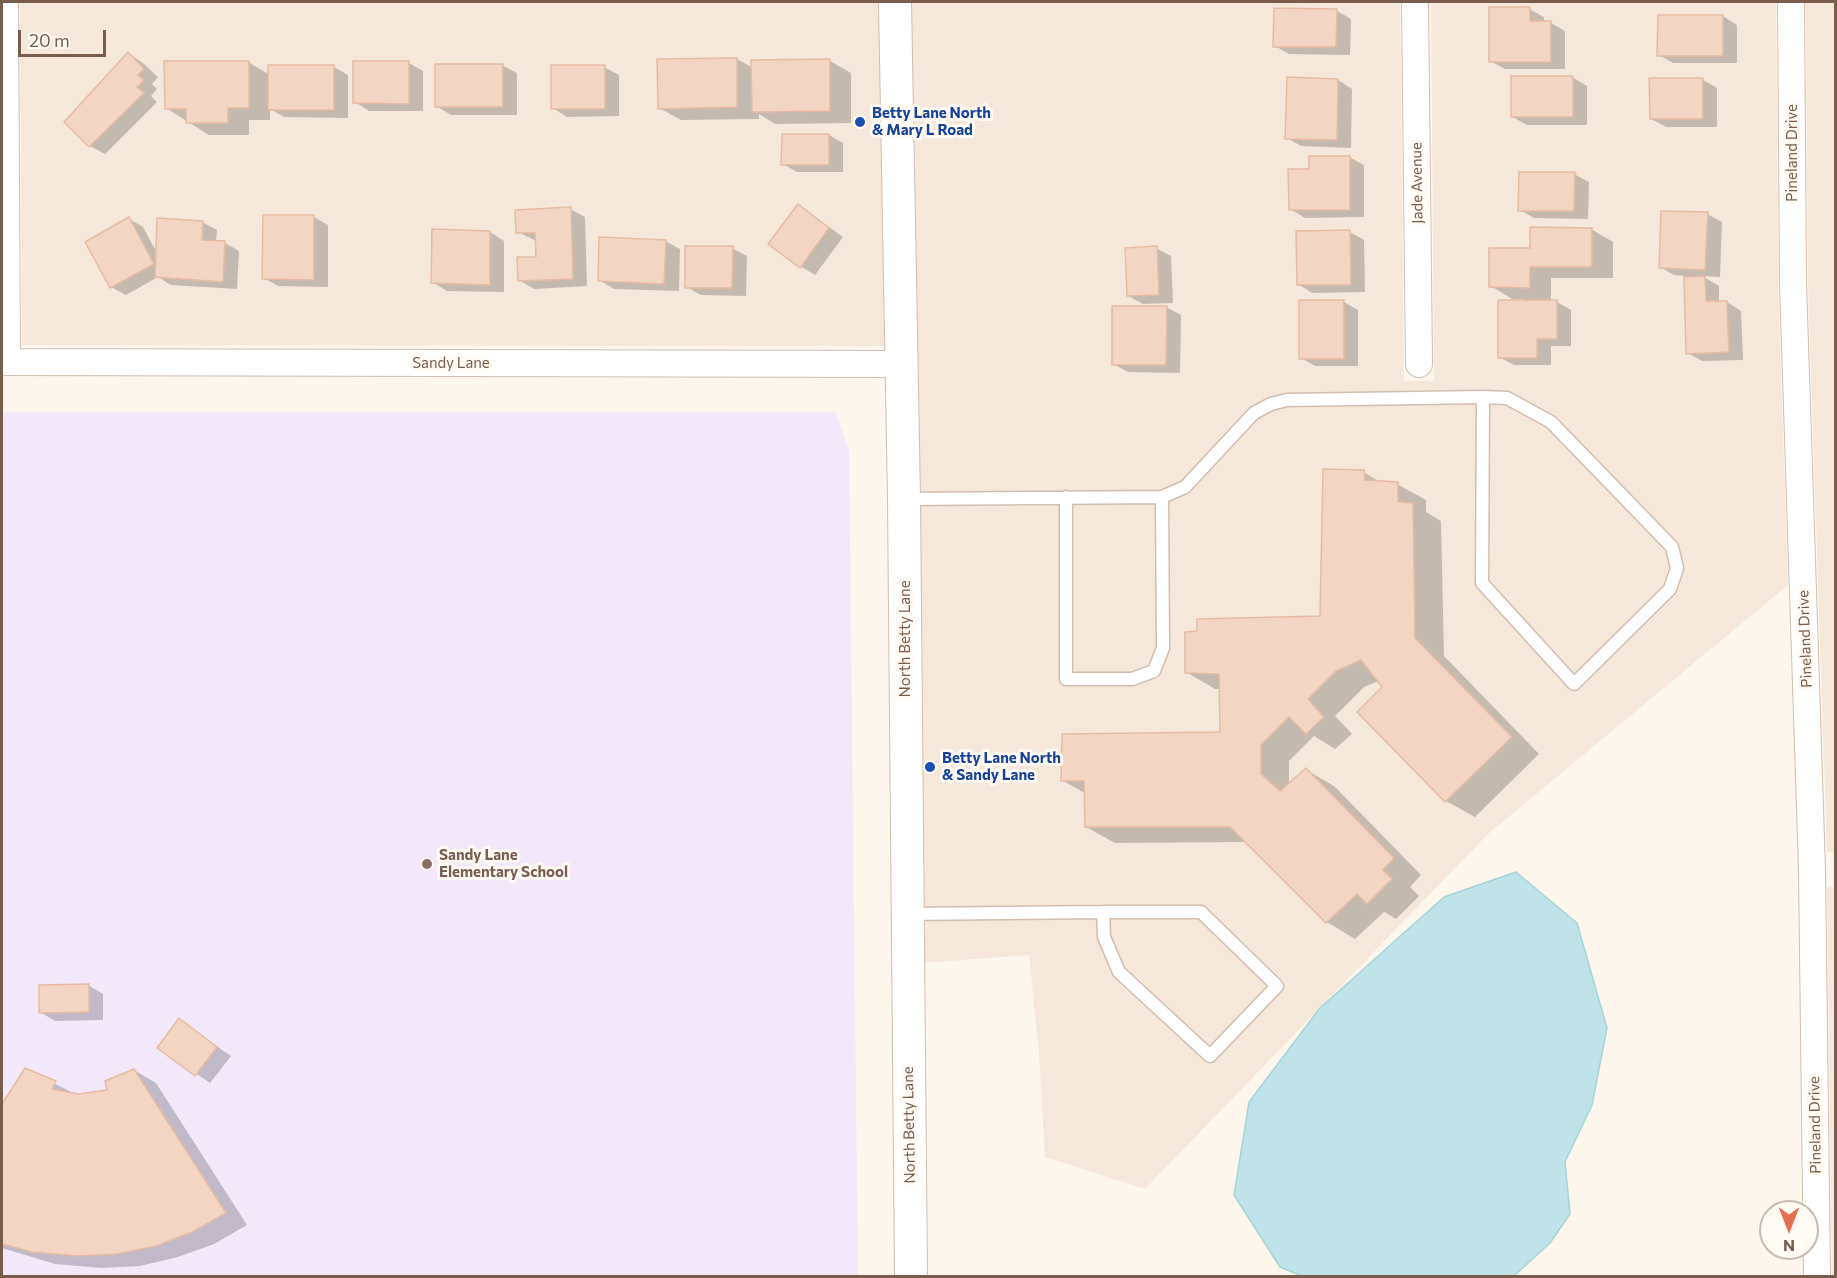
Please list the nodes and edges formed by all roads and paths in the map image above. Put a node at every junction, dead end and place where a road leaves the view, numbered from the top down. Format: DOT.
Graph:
graph roads {
  1 [pos="5,2"];
  2 [pos="895,2"];
  3 [pos="1415,2"];
  4 [pos="1791,2"];
  5 [pos="4,362"];
  6 [pos="901,364"];
  7 [pos="1419,364"];
  8 [pos="1483,397"];
  9 [pos="1066,497"];
  10 [pos="1162,497"];
  11 [pos="904,499"];
  12 [pos="1824,870"];
  13 [pos="1102,912"];
  14 [pos="906,914"];
  15 [pos="911,1276"];
  16 [pos="1816,1276"];
  1 -- 5 [label="street"];
  2 -- 6 [label="street, North Betty Lane"];
  3 -- 7 [label="street, Jade Avenue"];
  4 -- 12 [label="street, Pineland Drive"];
  5 -- 6 [label="street, Sandy Lane"];
  6 -- 11 [label="street, North Betty Lane"];
  8 -- 8 [label="lane"];
  8 -- 10 [label="lane"];
  9 -- 10 [label="lane"];
  9 -- 10 [label="lane"];
  9 -- 11 [label="lane"];
  11 -- 14 [label="street, North Betty Lane"];
  12 -- 16 [label="street, Pineland Drive"];
  13 -- 13 [label="lane"];
  13 -- 14 [label="lane"];
  14 -- 15 [label="street, North Betty Lane"];
}
